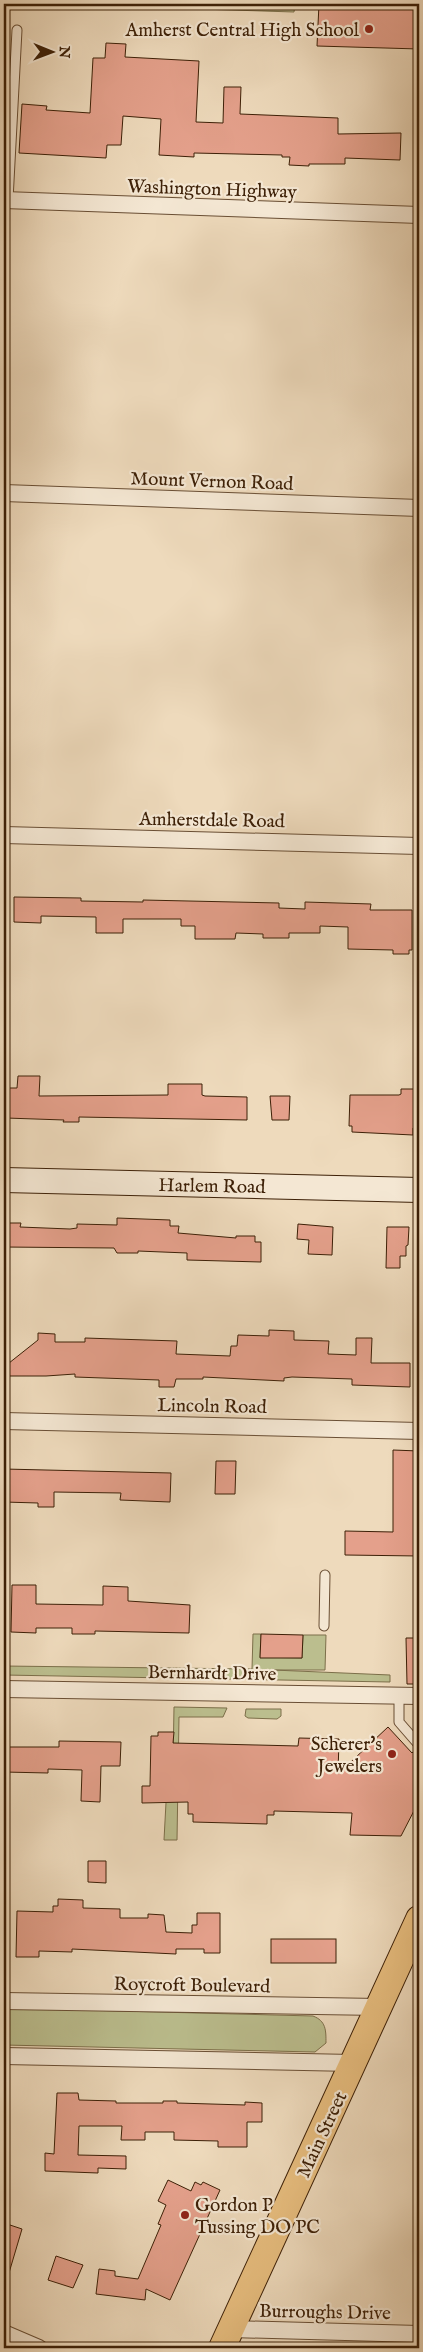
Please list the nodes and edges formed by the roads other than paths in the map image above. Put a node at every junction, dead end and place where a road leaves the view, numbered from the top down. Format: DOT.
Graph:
graph roads {
  1 [pos="17,30"];
  2 [pos="6,200"];
  3 [pos="419,215"];
  4 [pos="4,493"];
  5 [pos="419,508"];
  6 [pos="4,835"];
  7 [pos="419,846"];
  8 [pos="4,1180"];
  9 [pos="419,1190"];
  10 [pos="4,1421"];
  11 [pos="419,1431"];
  12 [pos="325,1574"];
  13 [pos="324,1626"];
  14 [pos="4,1689"];
  15 [pos="399,1696"];
  16 [pos="419,1696"];
  17 [pos="419,1745"];
  18 [pos="419,1919"];
  19 [pos="4,2001"];
  20 [pos="379,2007"];
  21 [pos="4,2056"];
  22 [pos="353,2063"];
  23 [pos="4,2333"];
  24 [pos="419,2334"];
  25 [pos="226,2339"];
  26 [pos="39,2348"];
  1 -- 2 [label="lane"];
  2 -- 3 [label="street, Washington Highway"];
  4 -- 5 [label="street, Mount Vernon Road"];
  6 -- 7 [label="street, Amherstdale Road"];
  8 -- 9 [label="main road, Harlem Road"];
  10 -- 11 [label="street, Lincoln Road"];
  12 -- 13 [label="lane"];
  14 -- 15 [label="street, Bernhardt Drive"];
  15 -- 16 [label="street, Bernhardt Drive"];
  15 -- 17 [label="lane"];
  18 -- 20 [label="main road, Main Street"];
  19 -- 20 [label="street, Roycroft Boulevard"];
  20 -- 22 [label="main road, Main Street"];
  21 -- 22 [label="street"];
  22 -- 25 [label="main road, Main Street"];
  23 -- 26 [label="street"];
  24 -- 25 [label="street, Burroughs Drive"];
}
